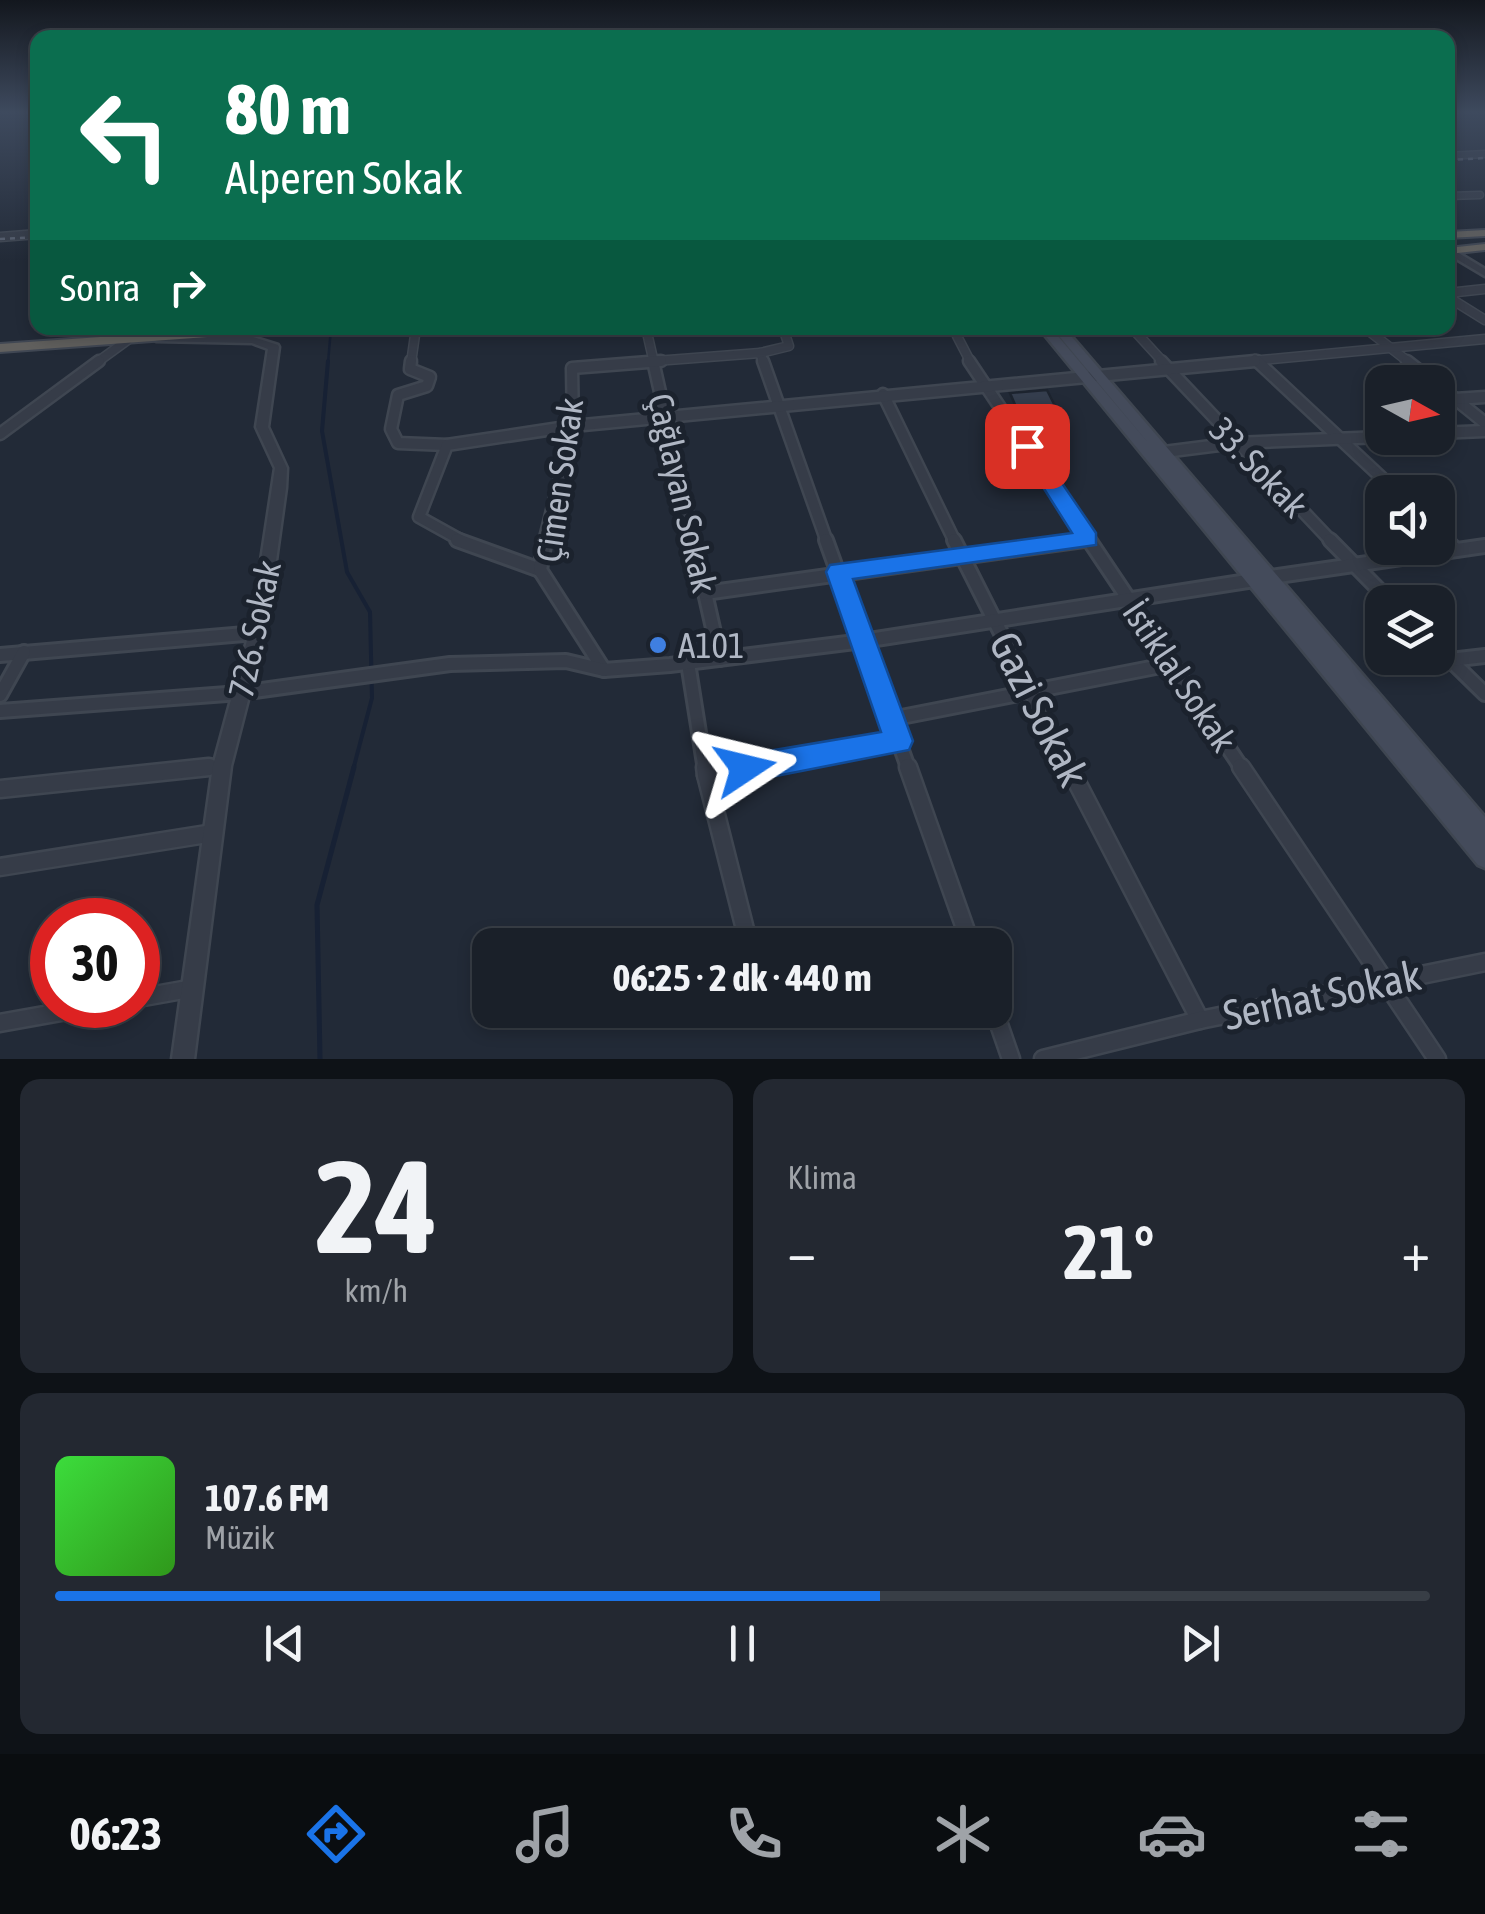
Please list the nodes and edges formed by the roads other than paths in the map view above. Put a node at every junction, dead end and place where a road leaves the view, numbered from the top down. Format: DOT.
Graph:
graph roads {
  1 [pos="1480,195"];
  2 [pos="1455,196"];
  3 [pos="1485,233"];
  4 [pos="30,234"];
  5 [pos="1455,235"];
  6 [pos="0,236"];
  7 [pos="1455,242"];
  8 [pos="1485,247"];
  9 [pos="1463,249"];
  10 [pos="1455,250"];
  11 [pos="1455,255"];
  12 [pos="1485,263"];
  13 [pos="1485,274"];
  14 [pos="1485,288"];
  15 [pos="1455,294"];
  16 [pos="1455,300"];
  17 [pos="1485,320"];
  18 [pos="98,335"];
  19 [pos="127,335"];
  20 [pos="177,335"];
  21 [pos="415,335"];
  22 [pos="647,335"];
  23 [pos="785,335"];
  24 [pos="958,335"];
  25 [pos="1052,335"];
  26 [pos="1063,335"];
  27 [pos="1138,335"];
  28 [pos="1373,335"];
  29 [pos="1485,339"];
  30 [pos="0,344"];
  31 [pos="1391,348"];
  32 [pos="760,352"];
  33 [pos="1255,359"];
  34 [pos="653,361"];
  35 [pos="1412,365"];
  36 [pos="1166,367"];
  37 [pos="1091,374"];
  38 [pos="986,384"];
  39 [pos="883,394"];
  40 [pos="1485,397"];
  41 [pos="1455,399"];
  42 [pos="778,405"];
  43 [pos="665,416"];
  44 [pos="1485,423"];
  45 [pos="573,426"];
  46 [pos="1485,431"];
  47 [pos="1455,433"];
  48 [pos="0,434"];
  49 [pos="1365,437"];
  50 [pos="1341,439"];
  51 [pos="1235,443"];
  52 [pos="448,445"];
  53 [pos="1164,452"];
  54 [pos="1379,475"];
  55 [pos="1088,539"];
  56 [pos="1485,546"];
  57 [pos="1456,550"];
  58 [pos="961,554"];
  59 [pos="1352,564"];
  60 [pos="540,570"];
  61 [pos="838,572"];
  62 [pos="1262,578"];
  63 [pos="1374,585"];
  64 [pos="705,593"];
  65 [pos="1128,600"];
  66 [pos="993,620"];
  67 [pos="257,633"];
  68 [pos="863,641"];
  69 [pos="24,652"];
  70 [pos="0,654"];
  71 [pos="1485,656"];
  72 [pos="720,659"];
  73 [pos="1455,659"];
  74 [pos="688,663"];
  75 [pos="1171,664"];
  76 [pos="1455,665"];
  77 [pos="604,670"];
  78 [pos="1029,690"];
  79 [pos="240,693"];
  80 [pos="1485,694"];
  81 [pos="0,696"];
  82 [pos="0,711"];
  83 [pos="891,720"];
  84 [pos="898,741"];
  85 [pos="222,766"];
  86 [pos="706,776"];
  87 [pos="0,789"];
  88 [pos="1483,826"];
  89 [pos="213,833"];
  90 [pos="1485,858"];
  91 [pos="0,867"];
  92 [pos="744,928"];
  93 [pos="965,928"];
  94 [pos="1485,962"];
  95 [pos="1385,982"];
  96 [pos="194,988"];
  97 [pos="160,994"];
  98 [pos="30,1018"];
  99 [pos="1200,1020"];
  100 [pos="0,1023"];
  101 [pos="1000,1028"];
  102 [pos="182,1059"];
  103 [pos="1011,1059"];
  104 [pos="1043,1059"];
  105 [pos="1438,1059"];
  1 -- 2 [label="street"];
  3 -- 5 [label="highway"];
  4 -- 6 [label="street"];
  7 -- 9 [label="highway"];
  8 -- 9 [label="highway"];
  9 -- 10 [label="highway"];
  9 -- 12 [label="street"];
  11 -- 13 [label="street"];
  14 -- 15 [label="street"];
  16 -- 17 [label="street"];
  18 -- 30 [label="highway"];
  19 -- 48 [label="street"];
  20 -- 67 [label="street, 726. Sokak"];
  21 -- 52 [label="street"];
  22 -- 34 [label="street, Çağlayan Sokak"];
  23 -- 32 [label="street"];
  24 -- 38 [label="street, İstiklal Sokak"];
  25 -- 37 [label="main road"];
  26 -- 37 [label="main road"];
  27 -- 36 [label="street, 33. Sokak"];
  28 -- 31 [label="street"];
  29 -- 31 [label="street"];
  31 -- 33 [label="street"];
  31 -- 35 [label="street"];
  32 -- 34 [label="street"];
  32 -- 42 [label="street"];
  33 -- 36 [label="street"];
  33 -- 50 [label="street"];
  34 -- 43 [label="street, Çağlayan Sokak"];
  34 -- 45 [label="street, Çimen Sokak"];
  36 -- 37 [label="street"];
  36 -- 51 [label="street, 33. Sokak"];
  37 -- 38 [label="street"];
  37 -- 53 [label="main road"];
  37 -- 62 [label="main road"];
  38 -- 39 [label="street"];
  38 -- 55 [label="street, İstiklal Sokak"];
  39 -- 42 [label="street"];
  39 -- 58 [label="street, Gazi Sokak"];
  40 -- 41 [label="street"];
  41 -- 44 [label="street"];
  42 -- 43 [label="street"];
  42 -- 61 [label="street"];
  43 -- 45 [label="street"];
  43 -- 64 [label="street, Çağlayan Sokak"];
  45 -- 52 [label="street"];
  45 -- 60 [label="street, Çimen Sokak"];
  46 -- 47 [label="street"];
  49 -- 50 [label="street"];
  50 -- 51 [label="street"];
  50 -- 54 [label="street"];
  51 -- 53 [label="street"];
  51 -- 59 [label="street, 33. Sokak"];
  52 -- 60 [label="street"];
  53 -- 62 [label="main road"];
  55 -- 58 [label="street"];
  55 -- 65 [label="street, İstiklal Sokak"];
  56 -- 57 [label="street"];
  57 -- 59 [label="street"];
  58 -- 61 [label="street"];
  58 -- 66 [label="street, Gazi Sokak"];
  59 -- 62 [label="street"];
  59 -- 63 [label="street, 33. Sokak"];
  60 -- 77 [label="street, Çimen Sokak"];
  61 -- 64 [label="street"];
  61 -- 68 [label="street"];
  62 -- 65 [label="street"];
  62 -- 88 [label="main road"];
  62 -- 90 [label="main road"];
  64 -- 72 [label="street, Çağlayan Sokak"];
  65 -- 66 [label="street"];
  65 -- 75 [label="street, İstiklal Sokak"];
  66 -- 68 [label="street"];
  66 -- 78 [label="street, Gazi Sokak"];
  67 -- 69 [label="street"];
  67 -- 79 [label="street, 726. Sokak"];
  68 -- 72 [label="street"];
  68 -- 83 [label="street"];
  69 -- 70 [label="street"];
  69 -- 81 [label="street"];
  71 -- 73 [label="street"];
  72 -- 74 [label="street"];
  74 -- 77 [label="street"];
  74 -- 86 [label="street"];
  75 -- 78 [label="street"];
  75 -- 95 [label="street, İstiklal Sokak"];
  76 -- 80 [label="street"];
  77 -- 79 [label="street"];
  78 -- 83 [label="street"];
  78 -- 99 [label="street, Gazi Sokak"];
  79 -- 82 [label="street"];
  79 -- 85 [label="street, 726. Sokak"];
  83 -- 84 [label="street"];
  84 -- 86 [label="street"];
  84 -- 93 [label="street"];
  85 -- 87 [label="street"];
  85 -- 89 [label="street, 726. Sokak"];
  86 -- 92 [label="street"];
  89 -- 91 [label="street"];
  89 -- 96 [label="street, 726. Sokak"];
  94 -- 95 [label="street, Serhat Sokak"];
  95 -- 99 [label="street, Serhat Sokak"];
  95 -- 105 [label="street, İstiklal Sokak"];
  96 -- 97 [label="street"];
  96 -- 102 [label="street, 726. Sokak"];
  98 -- 100 [label="street"];
  99 -- 104 [label="street, Serhat Sokak"];
  101 -- 103 [label="street"];
}
